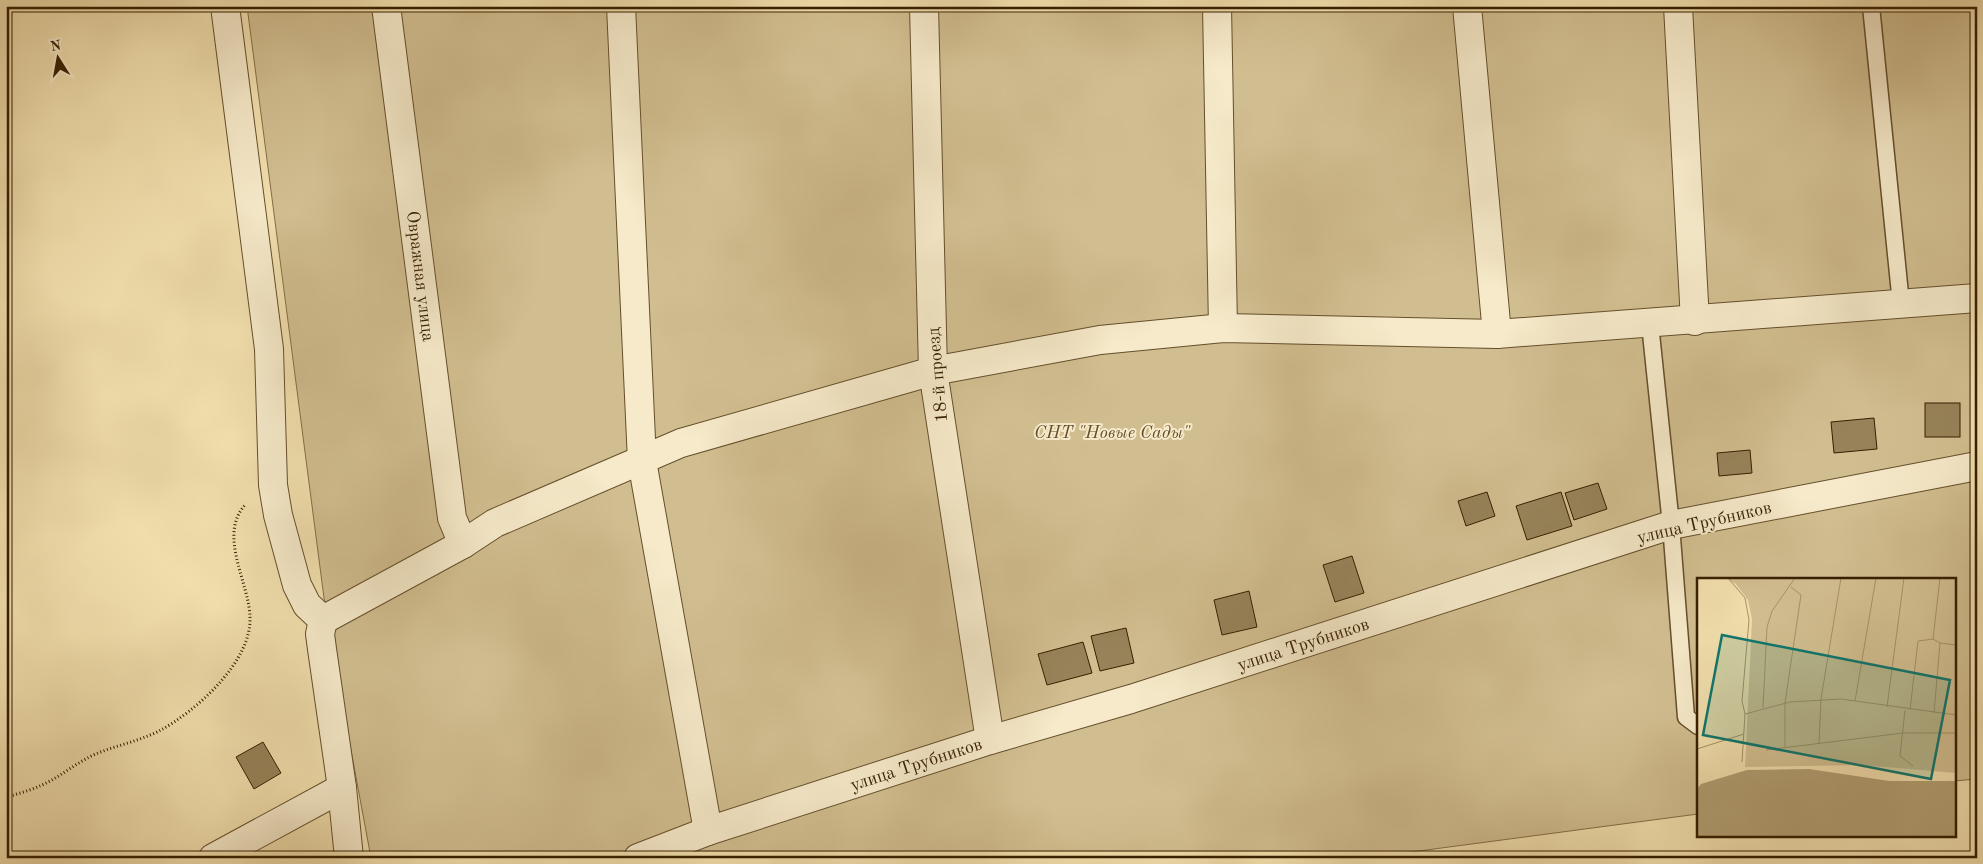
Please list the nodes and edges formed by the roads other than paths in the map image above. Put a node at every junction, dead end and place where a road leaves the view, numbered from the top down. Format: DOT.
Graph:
graph roads {
  1 [pos="225,6"];
  2 [pos="386,6"];
  3 [pos="621,6"];
  4 [pos="924,6"];
  5 [pos="1217,6"];
  6 [pos="1467,6"];
  7 [pos="1678,6"];
  8 [pos="1871,6"];
  9 [pos="1977,298"];
  10 [pos="1901,304"];
  11 [pos="1695,321"];
  12 [pos="1650,324"];
  13 [pos="1223,328"];
  14 [pos="1497,334"];
  15 [pos="933,371"];
  16 [pos="642,461"];
  17 [pos="1977,466"];
  18 [pos="1671,525"];
  19 [pos="463,544"];
  20 [pos="323,620"];
  21 [pos="1697,725"];
  22 [pos="990,740"];
  23 [pos="342,788"];
  24 [pos="708,831"];
  25 [pos="214,858"];
  26 [pos="349,858"];
  27 [pos="638,858"];
  1 -- 20 [label="street"];
  2 -- 19 [label="street, Овражная улица"];
  3 -- 16 [label="street"];
  4 -- 15 [label="street, 18-й проезд"];
  5 -- 13 [label="street"];
  6 -- 14 [label="street"];
  7 -- 11 [label="street"];
  8 -- 10 [label="lane"];
  9 -- 10 [label="street"];
  10 -- 11 [label="street"];
  11 -- 12 [label="street"];
  12 -- 14 [label="street"];
  12 -- 18 [label="lane"];
  13 -- 14 [label="street"];
  13 -- 15 [label="street"];
  15 -- 16 [label="street"];
  15 -- 22 [label="street, 18-й проезд"];
  16 -- 19 [label="street"];
  16 -- 24 [label="street"];
  17 -- 18 [label="street, улица Трубников"];
  18 -- 21 [label="lane"];
  18 -- 22 [label="street, улица Трубников"];
  19 -- 20 [label="street"];
  20 -- 23 [label="street"];
  22 -- 24 [label="street, улица Трубников"];
  23 -- 25 [label="street"];
  23 -- 26 [label="street"];
  24 -- 27 [label="street, улица Трубников"];
}
